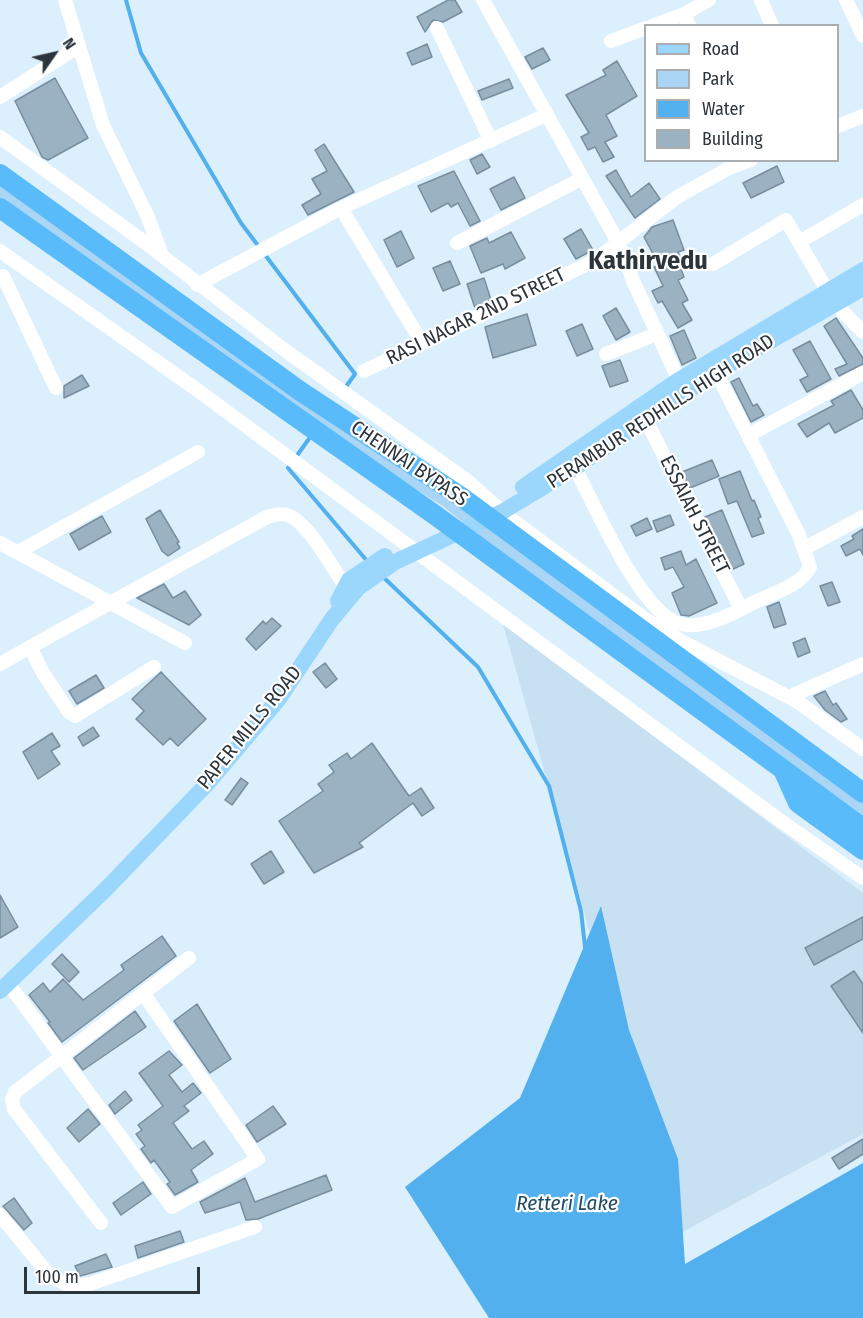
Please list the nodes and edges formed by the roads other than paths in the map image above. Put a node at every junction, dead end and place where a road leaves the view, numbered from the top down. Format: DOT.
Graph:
graph roads {
  1 [pos="65,0"];
  2 [pos="483,0"];
  3 [pos="709,0"];
  4 [pos="760,0"];
  5 [pos="846,0"];
  6 [pos="686,20"];
  7 [pos="663,24"];
  8 [pos="771,24"];
  9 [pos="437,28"];
  10 [pos="644,28"];
  11 [pos="863,36"];
  12 [pos="611,41"];
  13 [pos="79,46"];
  14 [pos="1,94"];
  15 [pos="546,115"];
  16 [pos="863,116"];
  17 [pos="839,125"];
  18 [pos="0,137"];
  19 [pos="491,141"];
  20 [pos="744,162"];
  21 [pos="0,174"];
  22 [pos="582,179"];
  23 [pos="863,205"];
  24 [pos="0,208"];
  25 [pos="341,208"];
  26 [pos="618,242"];
  27 [pos="799,242"];
  28 [pos="458,243"];
  29 [pos="0,251"];
  30 [pos="163,257"];
  31 [pos="713,264"];
  32 [pos="21,267"];
  33 [pos="863,270"];
  34 [pos="2,276"];
  35 [pos="197,285"];
  36 [pos="863,288"];
  37 [pos="831,297"];
  38 [pos="863,332"];
  39 [pos="657,334"];
  40 [pos="422,343"];
  41 [pos="606,354"];
  42 [pos="364,371"];
  43 [pos="716,372"];
  44 [pos="863,373"];
  45 [pos="682,387"];
  46 [pos="56,388"];
  47 [pos="646,420"];
  48 [pos="749,435"];
  49 [pos="198,452"];
  50 [pos="575,468"];
  51 [pos="525,493"];
  52 [pos="499,515"];
  53 [pos="863,517"];
  54 [pos="0,543"];
  55 [pos="409,545"];
  56 [pos="805,548"];
  57 [pos="18,552"];
  58 [pos="351,586"];
  59 [pos="110,600"];
  60 [pos="741,609"];
  61 [pos="185,642"];
  62 [pos="30,647"];
  63 [pos="0,664"];
  64 [pos="863,664"];
  65 [pos="154,667"];
  66 [pos="789,697"];
  67 [pos="863,749"];
  68 [pos="816,756"];
  69 [pos="781,768"];
  70 [pos="863,776"];
  71 [pos="863,793"];
  72 [pos="863,828"];
  73 [pos="863,850"];
  74 [pos="863,878"];
  75 [pos="189,958"];
  76 [pos="4,987"];
  77 [pos="143,993"];
  78 [pos="61,1056"];
  79 [pos="0,1215"];
  80 [pos="101,1223"];
  81 [pos="255,1227"];
  1 -- 13 [label="street"];
  2 -- 15 [label="street"];
  3 -- 6 [label="street"];
  4 -- 8 [label="street"];
  5 -- 11 [label="street"];
  6 -- 7 [label="street"];
  9 -- 19 [label="street"];
  10 -- 12 [label="street"];
  13 -- 14 [label="street"];
  13 -- 30 [label="street"];
  15 -- 19 [label="street"];
  15 -- 22 [label="street"];
  16 -- 17 [label="street"];
  18 -- 30 [label="street"];
  19 -- 25 [label="street"];
  20 -- 26 [label="street, RASI NAGAR 2ND STREET"];
  21 -- 52 [label="highway, CHENNAI BYPASS"];
  22 -- 26 [label="street"];
  22 -- 28 [label="street"];
  23 -- 27 [label="street"];
  24 -- 69 [label="highway, CHENNAI BYPASS"];
  25 -- 35 [label="street"];
  25 -- 40 [label="street"];
  26 -- 39 [label="street"];
  26 -- 40 [label="street, RASI NAGAR 2ND STREET"];
  27 -- 31 [label="street"];
  27 -- 37 [label="street"];
  29 -- 32 [label="street"];
  30 -- 35 [label="street"];
  32 -- 34 [label="street"];
  32 -- 55 [label="street"];
  33 -- 37 [label="main road, PERAMBUR REDHILLS HIGH ROAD"];
  34 -- 46 [label="street"];
  35 -- 52 [label="street"];
  36 -- 37 [label="main road, PERAMBUR REDHILLS HIGH ROAD"];
  37 -- 38 [label="street"];
  37 -- 43 [label="main road, PERAMBUR REDHILLS HIGH ROAD"];
  37 -- 45 [label="main road, PERAMBUR REDHILLS HIGH ROAD"];
  39 -- 41 [label="street"];
  39 -- 45 [label="street"];
  40 -- 42 [label="street, RASI NAGAR 2ND STREET"];
  43 -- 45 [label="main road, PERAMBUR REDHILLS HIGH ROAD"];
  43 -- 48 [label="street"];
  44 -- 48 [label="street"];
  45 -- 47 [label="main road, PERAMBUR REDHILLS HIGH ROAD"];
  45 -- 51 [label="main road, PERAMBUR REDHILLS HIGH ROAD"];
  47 -- 50 [label="main road, PERAMBUR REDHILLS HIGH ROAD"];
  47 -- 60 [label="street, ESSAIAH STREET"];
  48 -- 56 [label="street"];
  49 -- 57 [label="street"];
  50 -- 51 [label="main road, PERAMBUR REDHILLS HIGH ROAD"];
  50 -- 60 [label="street"];
  51 -- 52 [label="main road"];
  52 -- 55 [label="main road"];
  52 -- 66 [label="street"];
  52 -- 68 [label="highway, CHENNAI BYPASS"];
  53 -- 56 [label="street"];
  54 -- 57 [label="street"];
  55 -- 58 [label="main road"];
  55 -- 74 [label="street"];
  56 -- 60 [label="street"];
  57 -- 59 [label="street"];
  58 -- 59 [label="street"];
  58 -- 76 [label="main road, PAPER MILLS ROAD"];
  59 -- 61 [label="street"];
  59 -- 62 [label="street"];
  62 -- 63 [label="street"];
  62 -- 65 [label="street"];
  64 -- 66 [label="street"];
  66 -- 67 [label="street"];
  68 -- 70 [label="highway"];
  68 -- 71 [label="highway"];
  69 -- 72 [label="highway, CHENNAI BYPASS"];
  69 -- 73 [label="highway"];
  75 -- 77 [label="street"];
  76 -- 78 [label="street"];
  77 -- 78 [label="street"];
  77 -- 78 [label="street"];
  78 -- 80 [label="street"];
  79 -- 81 [label="street"];
}
